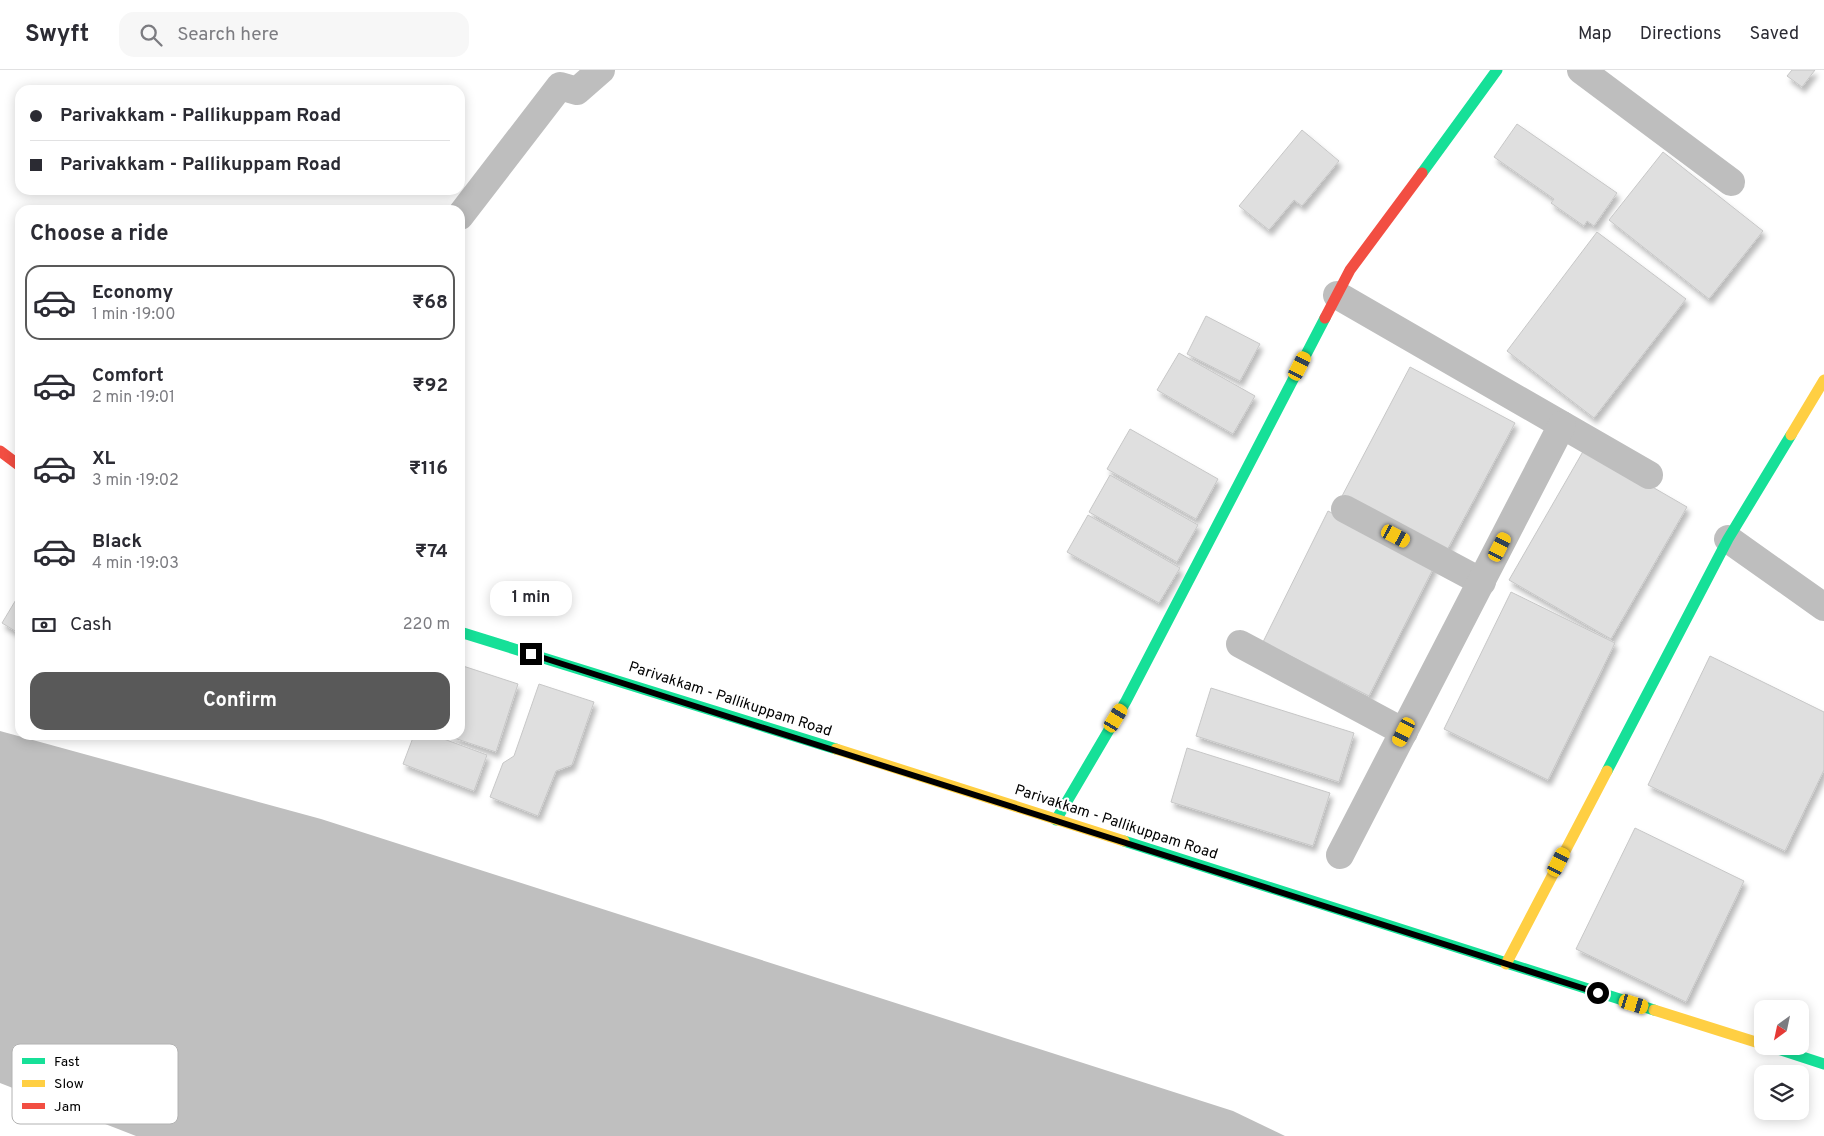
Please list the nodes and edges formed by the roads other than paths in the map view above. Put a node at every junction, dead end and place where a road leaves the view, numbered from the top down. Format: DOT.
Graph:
graph roads {
  1 [pos="601,70"];
  2 [pos="1497,70"];
  3 [pos="1582,70"];
  4 [pos="1731,182"];
  5 [pos="465,210"];
  6 [pos="1336,295"];
  7 [pos="1824,380"];
  8 [pos="1562,426"];
  9 [pos="0,452"];
  10 [pos="15,462"];
  11 [pos="1649,476"];
  12 [pos="1345,509"];
  13 [pos="1728,538"];
  14 [pos="1482,582"];
  15 [pos="1824,607"];
  16 [pos="465,634"];
  17 [pos="1240,644"];
  18 [pos="1404,732"];
  19 [pos="1056,820"];
  20 [pos="1340,855"];
  21 [pos="1506,964"];
  22 [pos="1754,1042"];
  23 [pos="1796,1055"];
  24 [pos="1824,1064"];
  1 -- 5 [label="street"];
  2 -- 6 [label="street"];
  3 -- 4 [label="street"];
  6 -- 8 [label="street"];
  6 -- 19 [label="street"];
  7 -- 13 [label="street"];
  8 -- 11 [label="street"];
  8 -- 14 [label="street"];
  9 -- 10 [label="street"];
  12 -- 14 [label="street"];
  13 -- 15 [label="street"];
  13 -- 21 [label="street"];
  14 -- 18 [label="street"];
  16 -- 19 [label="street, Parivakkam - Pallikuppam Road"];
  17 -- 18 [label="street"];
  18 -- 20 [label="street"];
  19 -- 21 [label="street, Parivakkam - Pallikuppam Road"];
  21 -- 22 [label="street, Parivakkam - Pallikuppam Road"];
  23 -- 24 [label="street"];
}
